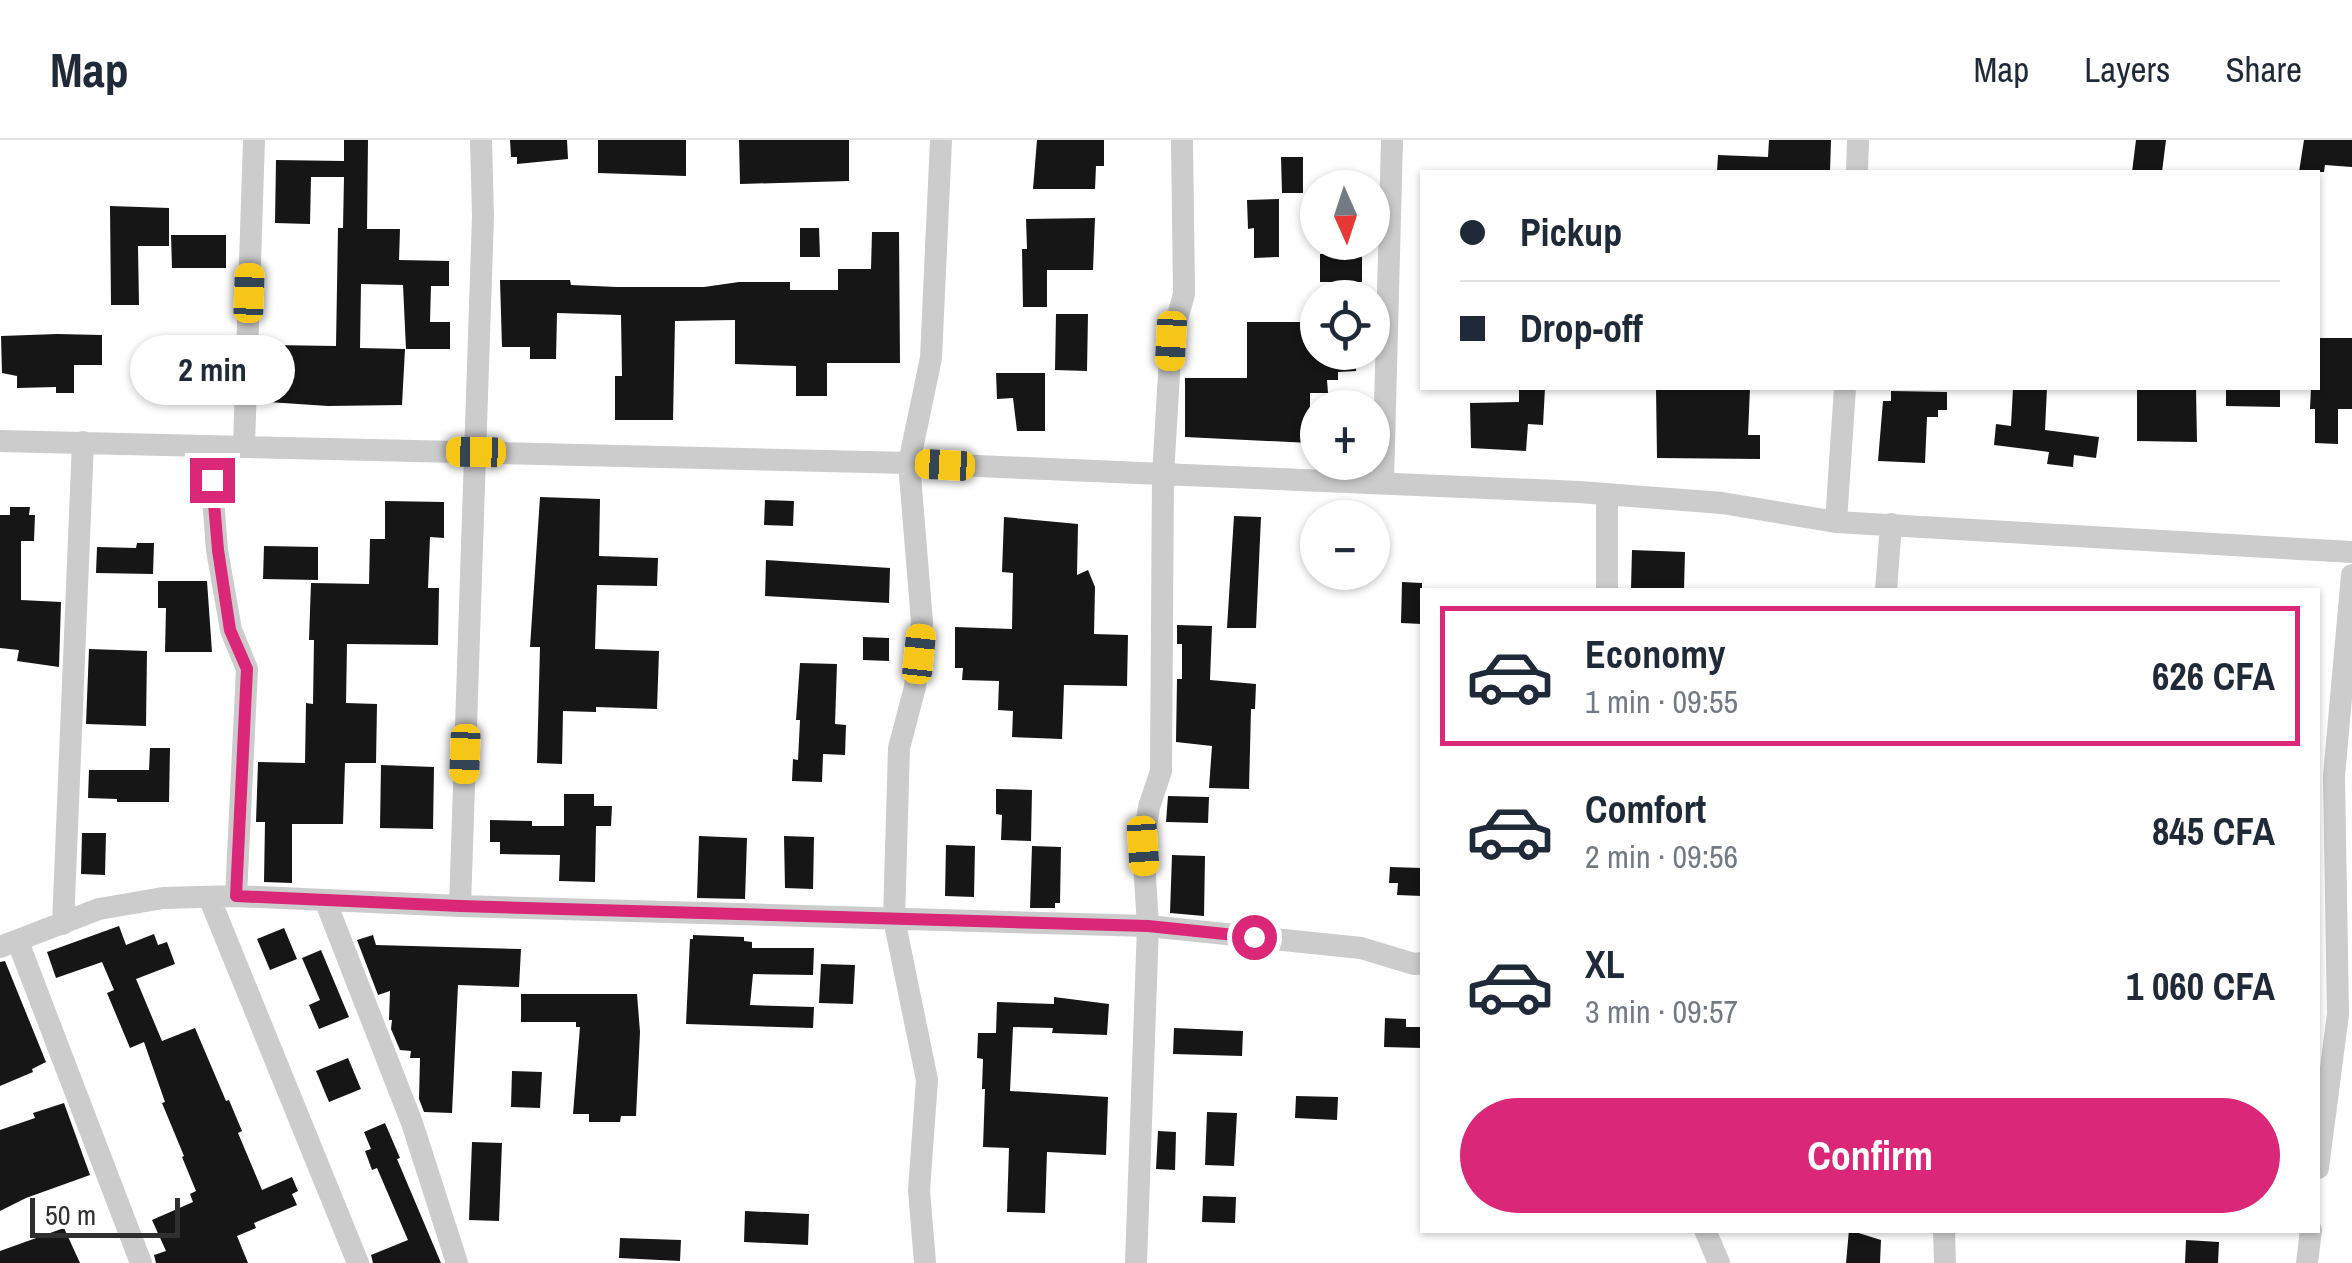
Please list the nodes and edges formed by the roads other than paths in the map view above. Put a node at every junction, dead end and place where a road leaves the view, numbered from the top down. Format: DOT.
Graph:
graph roads {
  1 [pos="254,140"];
  2 [pos="481,140"];
  3 [pos="941,140"];
  4 [pos="1182,140"];
  5 [pos="1392,140"];
  6 [pos="1858,140"];
  7 [pos="1857,170"];
  8 [pos="1845,390"];
  9 [pos="0,440"];
  10 [pos="83,442"];
  11 [pos="209,446"];
  12 [pos="244,446"];
  13 [pos="476,452"];
  14 [pos="909,463"];
  15 [pos="1164,475"];
  16 [pos="1383,483"];
  17 [pos="1607,494"];
  18 [pos="1836,522"];
  19 [pos="1890,524"];
  20 [pos="2352,552"];
  21 [pos="2352,575"];
  22 [pos="1608,588"];
  23 [pos="1886,588"];
  24 [pos="2344,737"];
  25 [pos="236,896"];
  26 [pos="210,897"];
  27 [pos="325,900"];
  28 [pos="460,906"];
  29 [pos="894,919"];
  30 [pos="63,924"];
  31 [pos="1148,926"];
  32 [pos="9,944"];
  33 [pos="1420,963"];
  34 [pos="2320,1153"];
  35 [pos="1706,1233"];
  36 [pos="1944,1233"];
  37 [pos="2311,1233"];
  38 [pos="141,1263"];
  39 [pos="358,1263"];
  40 [pos="457,1263"];
  41 [pos="924,1263"];
  42 [pos="1136,1263"];
  43 [pos="1719,1263"];
  44 [pos="1945,1263"];
  45 [pos="2307,1263"];
  1 -- 12 [label="street"];
  2 -- 13 [label="street"];
  3 -- 14 [label="street"];
  4 -- 15 [label="street"];
  5 -- 16 [label="street"];
  6 -- 7 [label="street"];
  8 -- 18 [label="street"];
  9 -- 10 [label="street"];
  10 -- 11 [label="street"];
  10 -- 30 [label="street"];
  11 -- 12 [label="street"];
  11 -- 25 [label="street"];
  12 -- 13 [label="street"];
  13 -- 14 [label="street"];
  13 -- 28 [label="street"];
  14 -- 15 [label="street"];
  14 -- 29 [label="street"];
  15 -- 16 [label="street"];
  15 -- 31 [label="street"];
  16 -- 17 [label="street"];
  17 -- 18 [label="street"];
  17 -- 22 [label="street"];
  18 -- 19 [label="street"];
  19 -- 20 [label="street"];
  19 -- 23 [label="street"];
  21 -- 24 [label="street"];
  24 -- 34 [label="street"];
  25 -- 26 [label="street"];
  25 -- 27 [label="street"];
  26 -- 30 [label="street"];
  26 -- 39 [label="street"];
  27 -- 28 [label="street"];
  27 -- 40 [label="street"];
  28 -- 29 [label="street"];
  29 -- 31 [label="street"];
  29 -- 41 [label="street"];
  30 -- 32 [label="street"];
  31 -- 33 [label="street"];
  31 -- 42 [label="street"];
  32 -- 38 [label="street"];
  35 -- 43 [label="street"];
  36 -- 44 [label="street"];
  37 -- 45 [label="street"];
}
